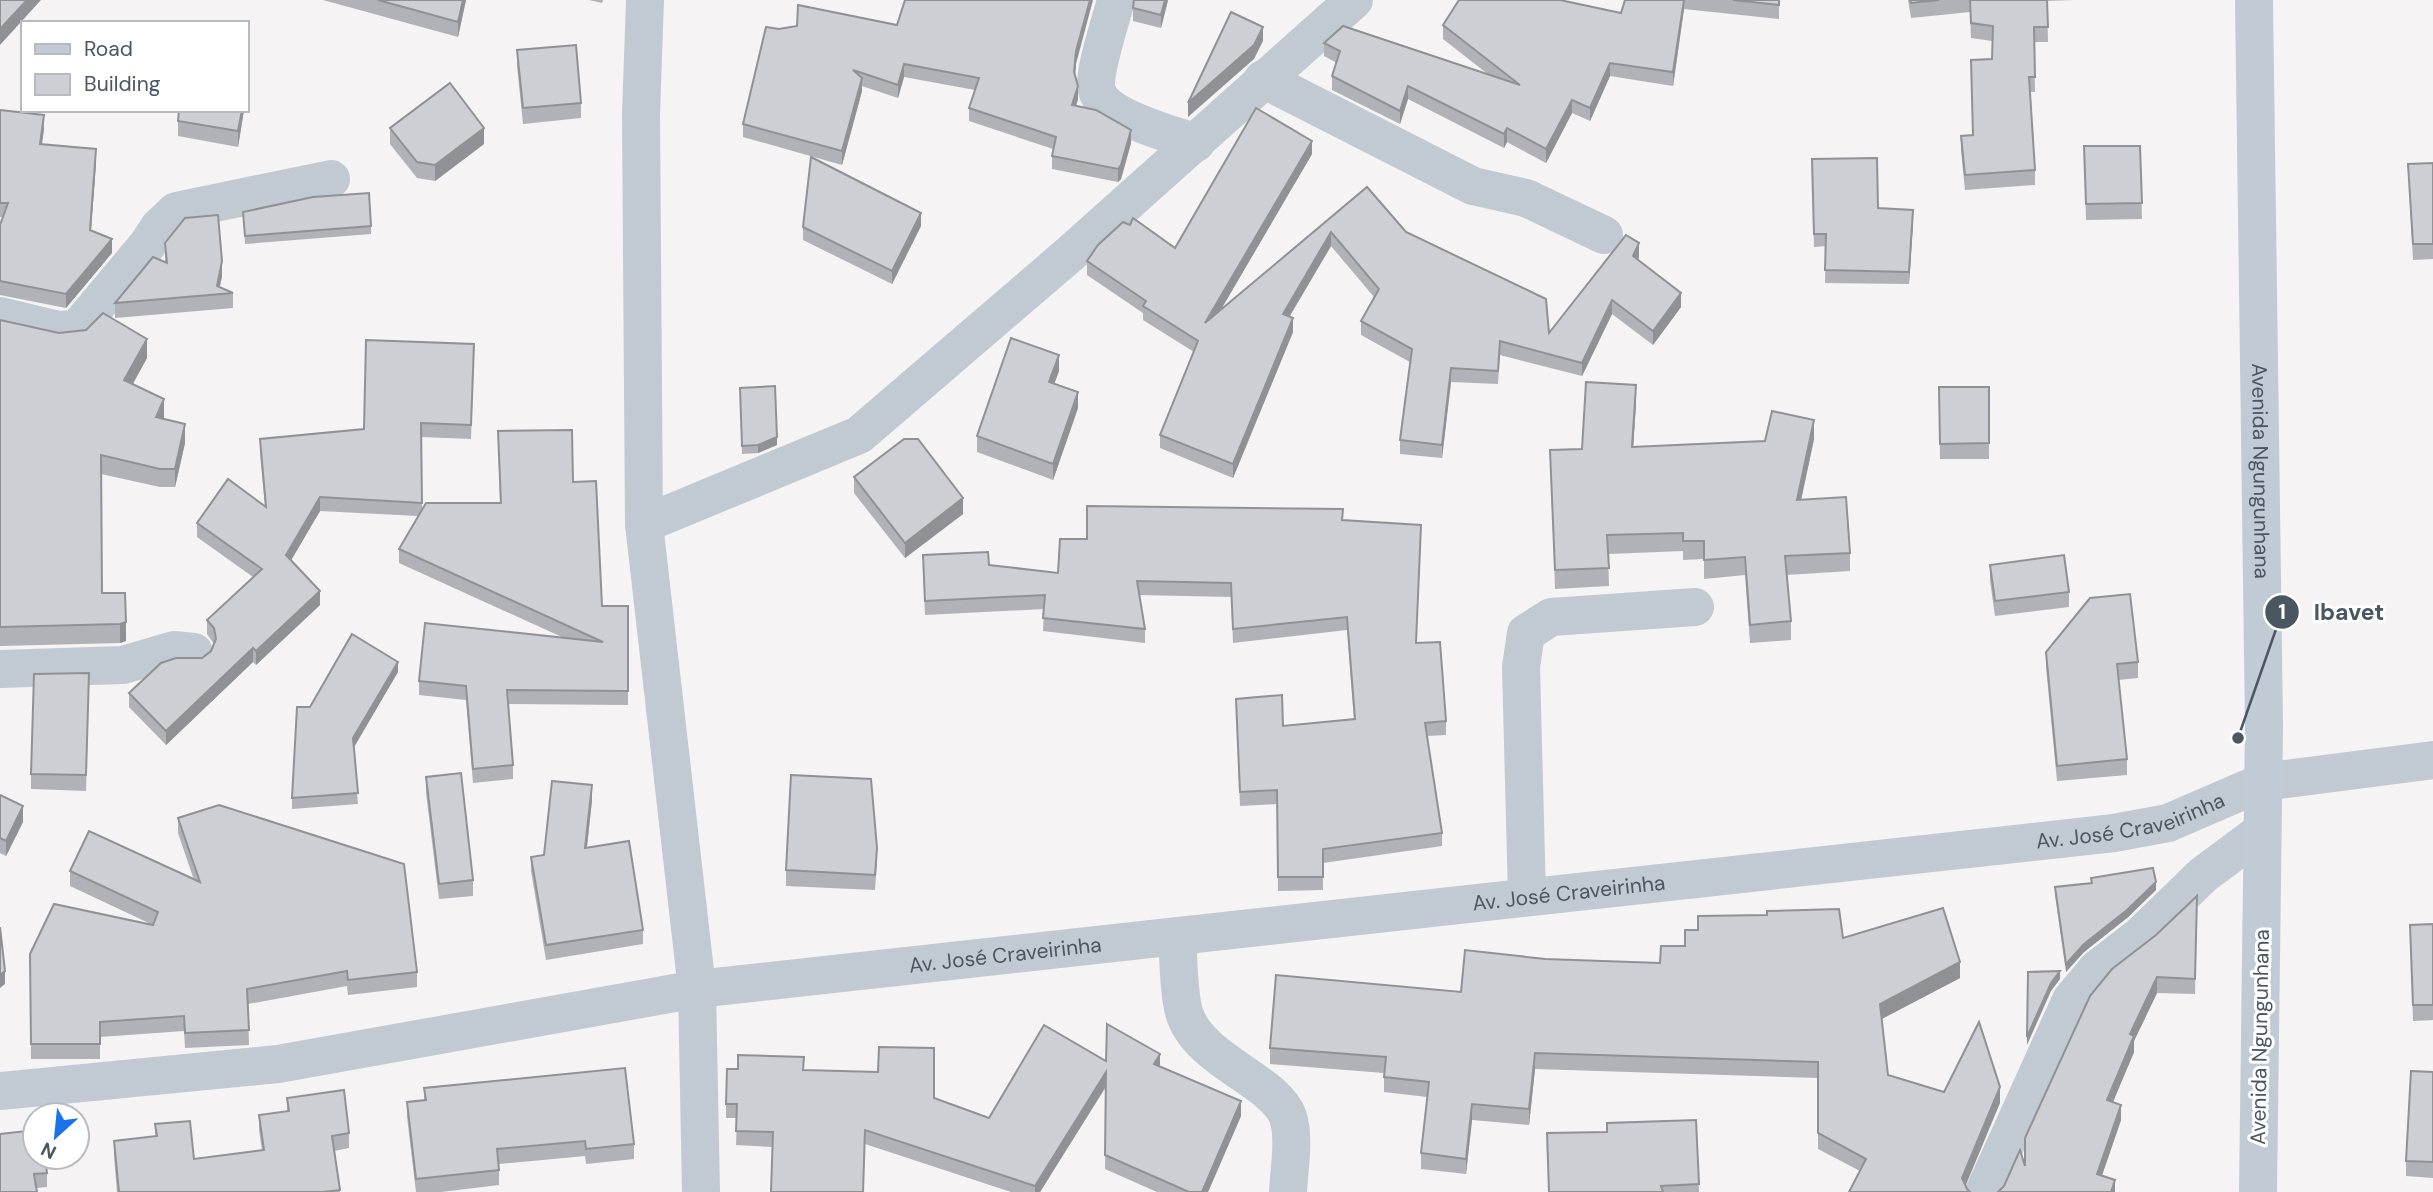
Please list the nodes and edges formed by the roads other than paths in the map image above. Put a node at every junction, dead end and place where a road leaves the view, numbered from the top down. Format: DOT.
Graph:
graph roads {
  1 [pos="645,0"];
  2 [pos="1116,0"];
  3 [pos="1354,0"];
  4 [pos="2254,0"];
  5 [pos="1263,79"];
  6 [pos="1196,143"];
  7 [pos="331,179"];
  8 [pos="1604,235"];
  9 [pos="0,316"];
  10 [pos="644,524"];
  11 [pos="1695,607"];
  12 [pos="194,652"];
  13 [pos="0,668"];
  14 [pos="2433,760"];
  15 [pos="2263,782"];
  16 [pos="2262,831"];
  17 [pos="1527,897"];
  18 [pos="1177,938"];
  19 [pos="698,989"];
  20 [pos="0,1091"];
  21 [pos="701,1192"];
  22 [pos="1288,1192"];
  23 [pos="1984,1192"];
  24 [pos="2258,1192"];
  1 -- 10 [label="street"];
  2 -- 6 [label="street"];
  3 -- 5 [label="street"];
  4 -- 15 [label="street, Avenida Ngungunhana"];
  5 -- 6 [label="street"];
  5 -- 8 [label="street"];
  6 -- 10 [label="street"];
  7 -- 9 [label="street"];
  10 -- 19 [label="street"];
  11 -- 17 [label="street"];
  12 -- 13 [label="street"];
  14 -- 15 [label="street, Av. José Craveirinha"];
  15 -- 16 [label="street, Avenida Ngungunhana"];
  15 -- 17 [label="street, Av. José Craveirinha"];
  16 -- 23 [label="street"];
  16 -- 24 [label="street, Avenida Ngungunhana"];
  17 -- 18 [label="street, Av. José Craveirinha"];
  18 -- 19 [label="street, Av. José Craveirinha"];
  18 -- 22 [label="street"];
  19 -- 20 [label="street, Av. José Craveirinha"];
  19 -- 21 [label="street"];
}
